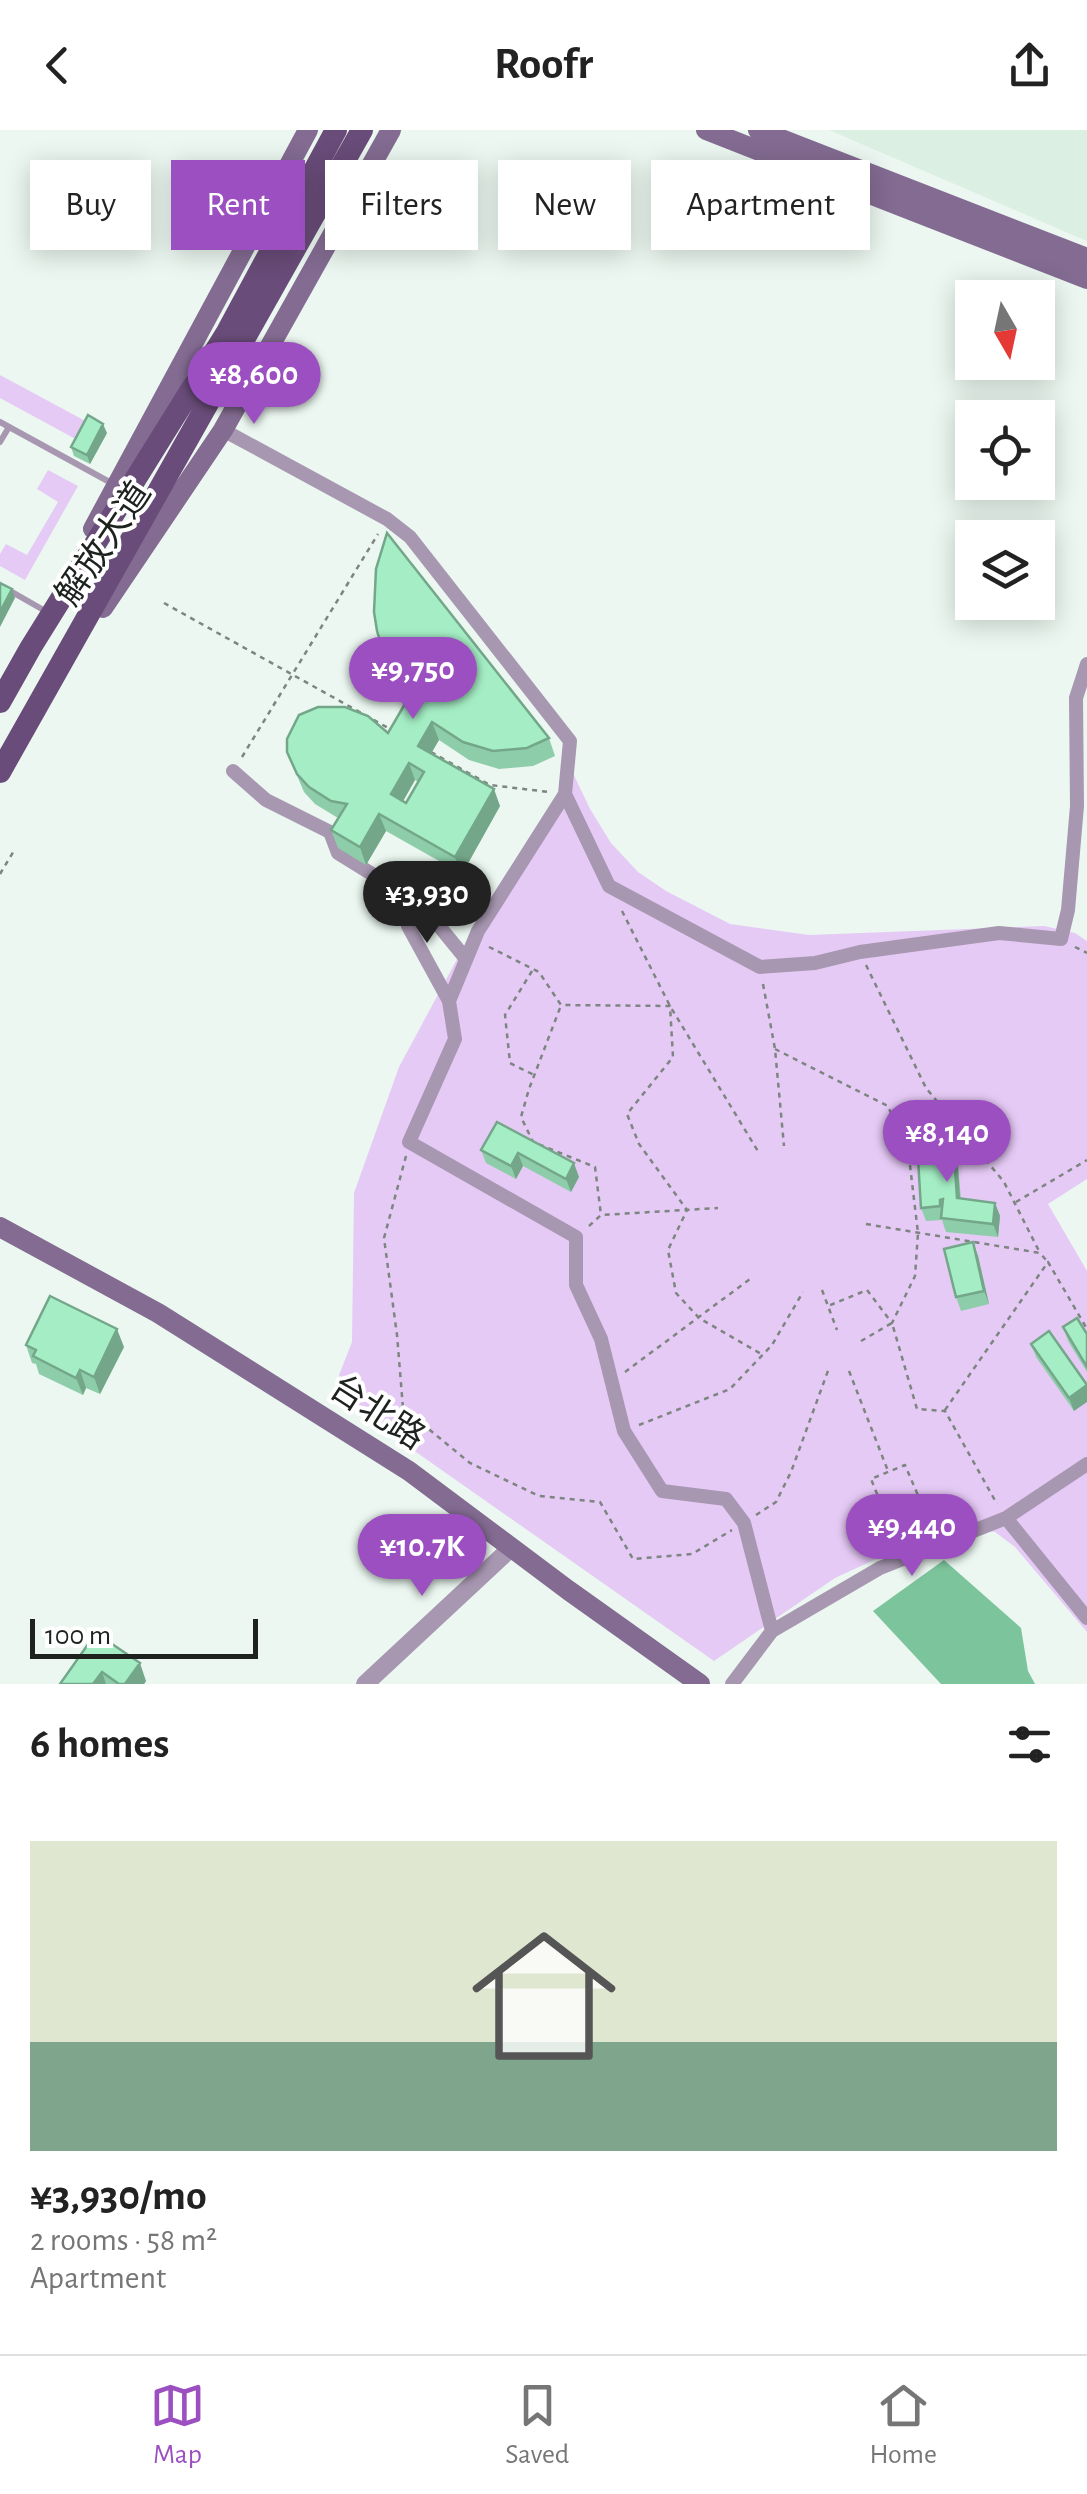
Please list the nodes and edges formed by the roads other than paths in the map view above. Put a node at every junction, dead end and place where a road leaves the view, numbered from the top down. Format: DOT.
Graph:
graph roads {
  1 [pos="308,130"];
  2 [pos="336,130"];
  3 [pos="362,130"];
  4 [pos="391,130"];
  5 [pos="706,130"];
  6 [pos="758,130"];
  7 [pos="1087,258"];
  8 [pos="1087,279"];
  9 [pos="0,422"];
  10 [pos="8,427"];
  11 [pos="223,430"];
  12 [pos="0,442"];
  13 [pos="116,486"];
  14 [pos="0,586"];
  15 [pos="49,614"];
  16 [pos="31,647"];
  17 [pos="1087,664"];
  18 [pos="51,684"];
  19 [pos="0,702"];
  20 [pos="0,772"];
  21 [pos="233,772"];
  22 [pos="566,794"];
  23 [pos="422,905"];
  24 [pos="466,959"];
  25 [pos="449,1001"];
  26 [pos="0,1226"];
  27 [pos="1087,1464"];
  28 [pos="1006,1518"];
  29 [pos="512,1548"];
  30 [pos="1087,1618"];
  31 [pos="772,1631"];
  32 [pos="365,1684"];
  33 [pos="700,1684"];
  34 [pos="732,1684"];
  1 -- 13 [label="main road, 解放大道"];
  2 -- 16 [label="main road, 解放大道"];
  3 -- 18 [label="main road, 解放大道"];
  4 -- 11 [label="main road, 解放大道"];
  5 -- 8 [label="main road"];
  6 -- 7 [label="main road"];
  9 -- 10 [label="lane"];
  10 -- 12 [label="lane"];
  10 -- 13 [label="lane"];
  11 -- 18 [label="main road, 解放大道"];
  11 -- 22 [label="street"];
  13 -- 15 [label="main road, 解放大道"];
  14 -- 15 [label="lane"];
  15 -- 16 [label="main road, 解放大道"];
  16 -- 19 [label="main road, 解放大道"];
  17 -- 22 [label="street"];
  18 -- 20 [label="main road, 解放大道"];
  21 -- 23 [label="street"];
  22 -- 24 [label="street"];
  23 -- 24 [label="street"];
  23 -- 25 [label="street"];
  24 -- 25 [label="street"];
  25 -- 31 [label="street"];
  26 -- 29 [label="main road, 台北路"];
  27 -- 28 [label="street"];
  28 -- 30 [label="street"];
  28 -- 31 [label="street"];
  29 -- 32 [label="street"];
  29 -- 33 [label="main road, 台北路"];
  31 -- 34 [label="street"];
}
